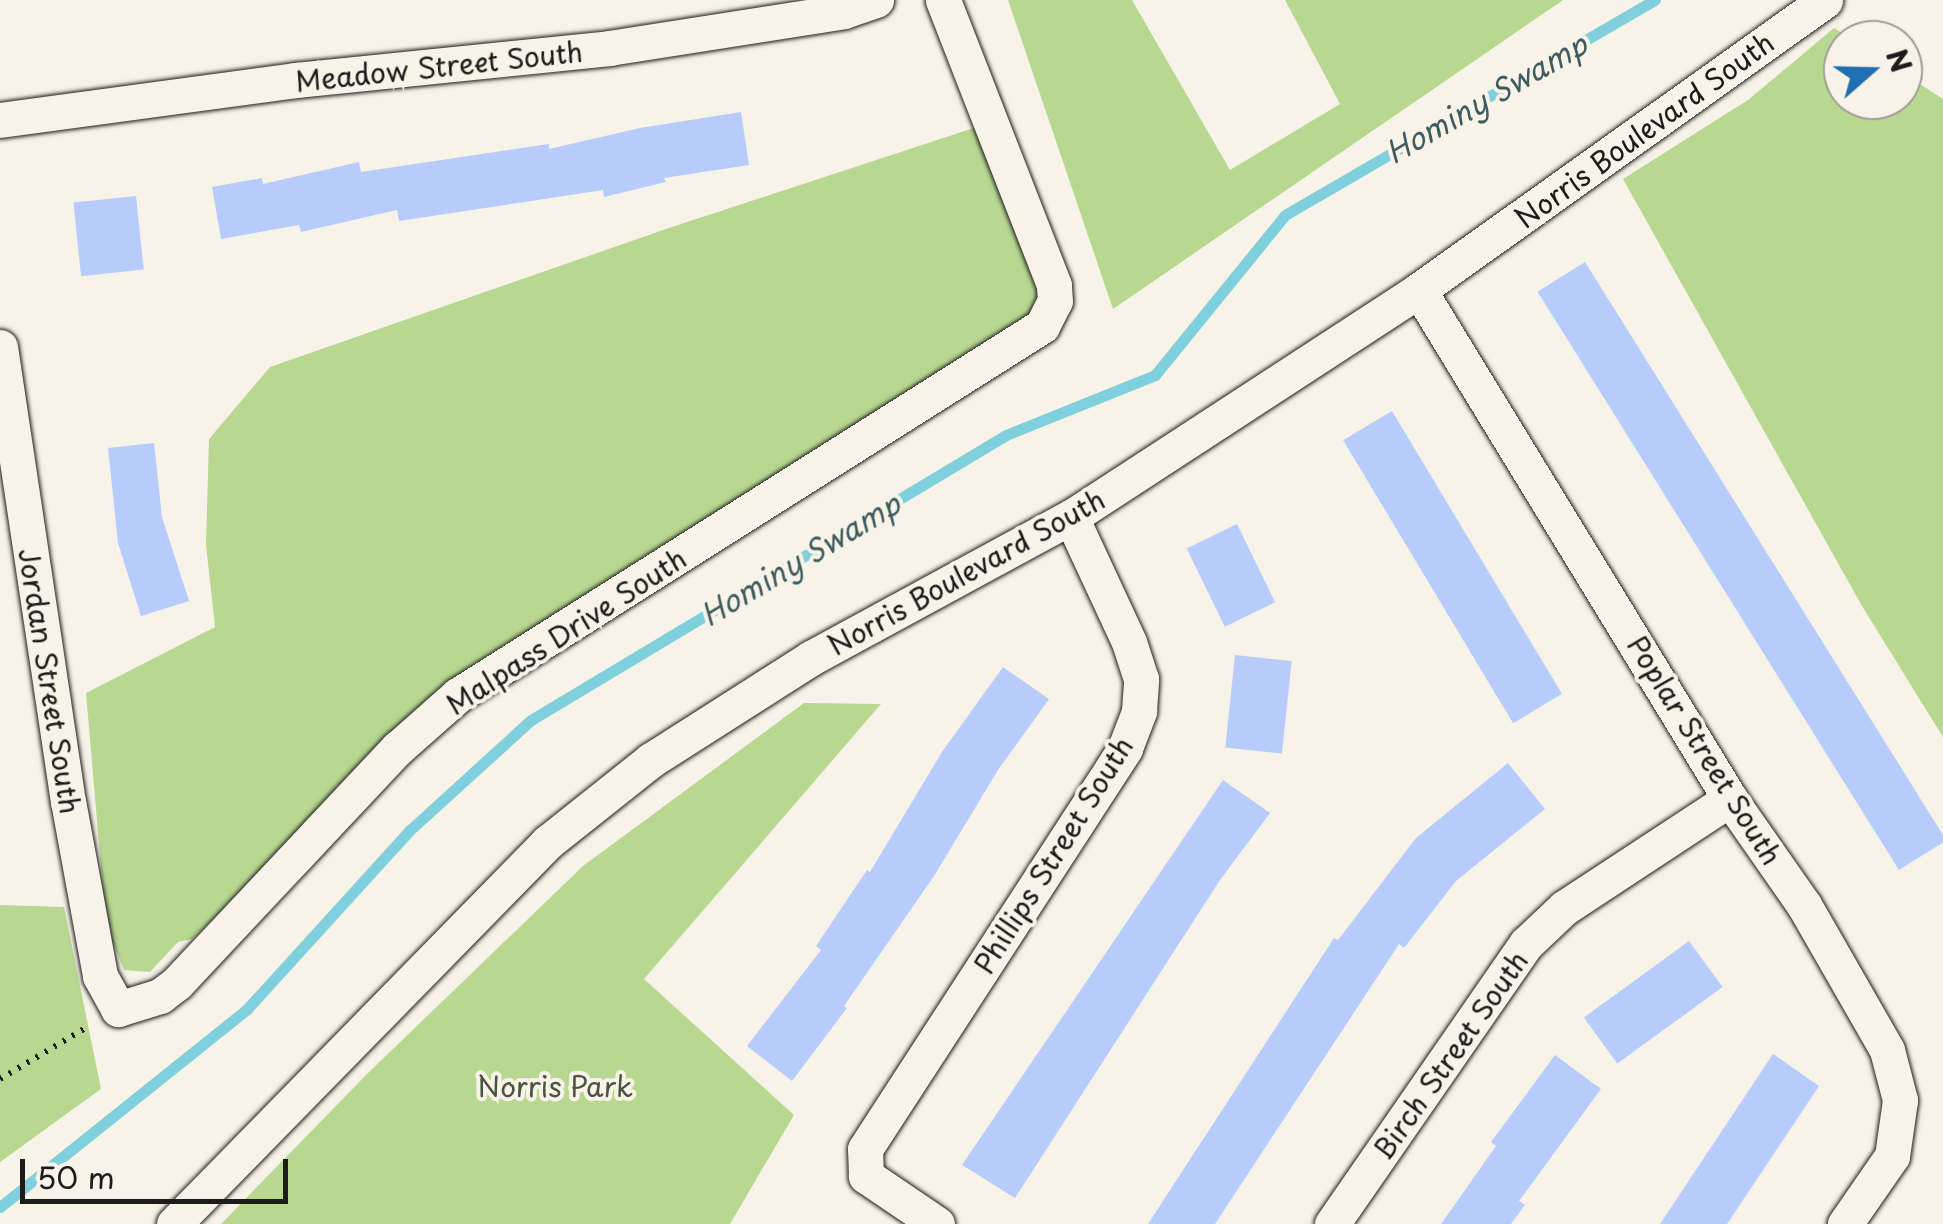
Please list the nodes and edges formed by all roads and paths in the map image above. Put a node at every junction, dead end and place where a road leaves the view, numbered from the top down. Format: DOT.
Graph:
graph roads {
  1 [pos="876,0"];
  2 [pos="944,0"];
  3 [pos="1825,0"];
  4 [pos="0,120"];
  5 [pos="1420,290"];
  6 [pos="0,347"];
  7 [pos="1071,517"];
  8 [pos="1730,799"];
  9 [pos="118,1009"];
  10 [pos="0,1079"];
  11 [pos="174,1224"];
  12 [pos="937,1224"];
  13 [pos="1332,1224"];
  14 [pos="1844,1224"];
  1 -- 4 [label="street, Meadow Street South"];
  2 -- 9 [label="street, Malpass Drive South"];
  3 -- 5 [label="street, Norris Boulevard South"];
  5 -- 7 [label="street, Norris Boulevard South"];
  5 -- 8 [label="street, Poplar Street South"];
  6 -- 9 [label="street, Jordan Street South"];
  7 -- 11 [label="street, Norris Boulevard South"];
  7 -- 12 [label="street, Phillips Street South"];
  8 -- 13 [label="street, Birch Street South"];
  8 -- 14 [label="street, Poplar Street South"];
  9 -- 10 [label="path"];
}
